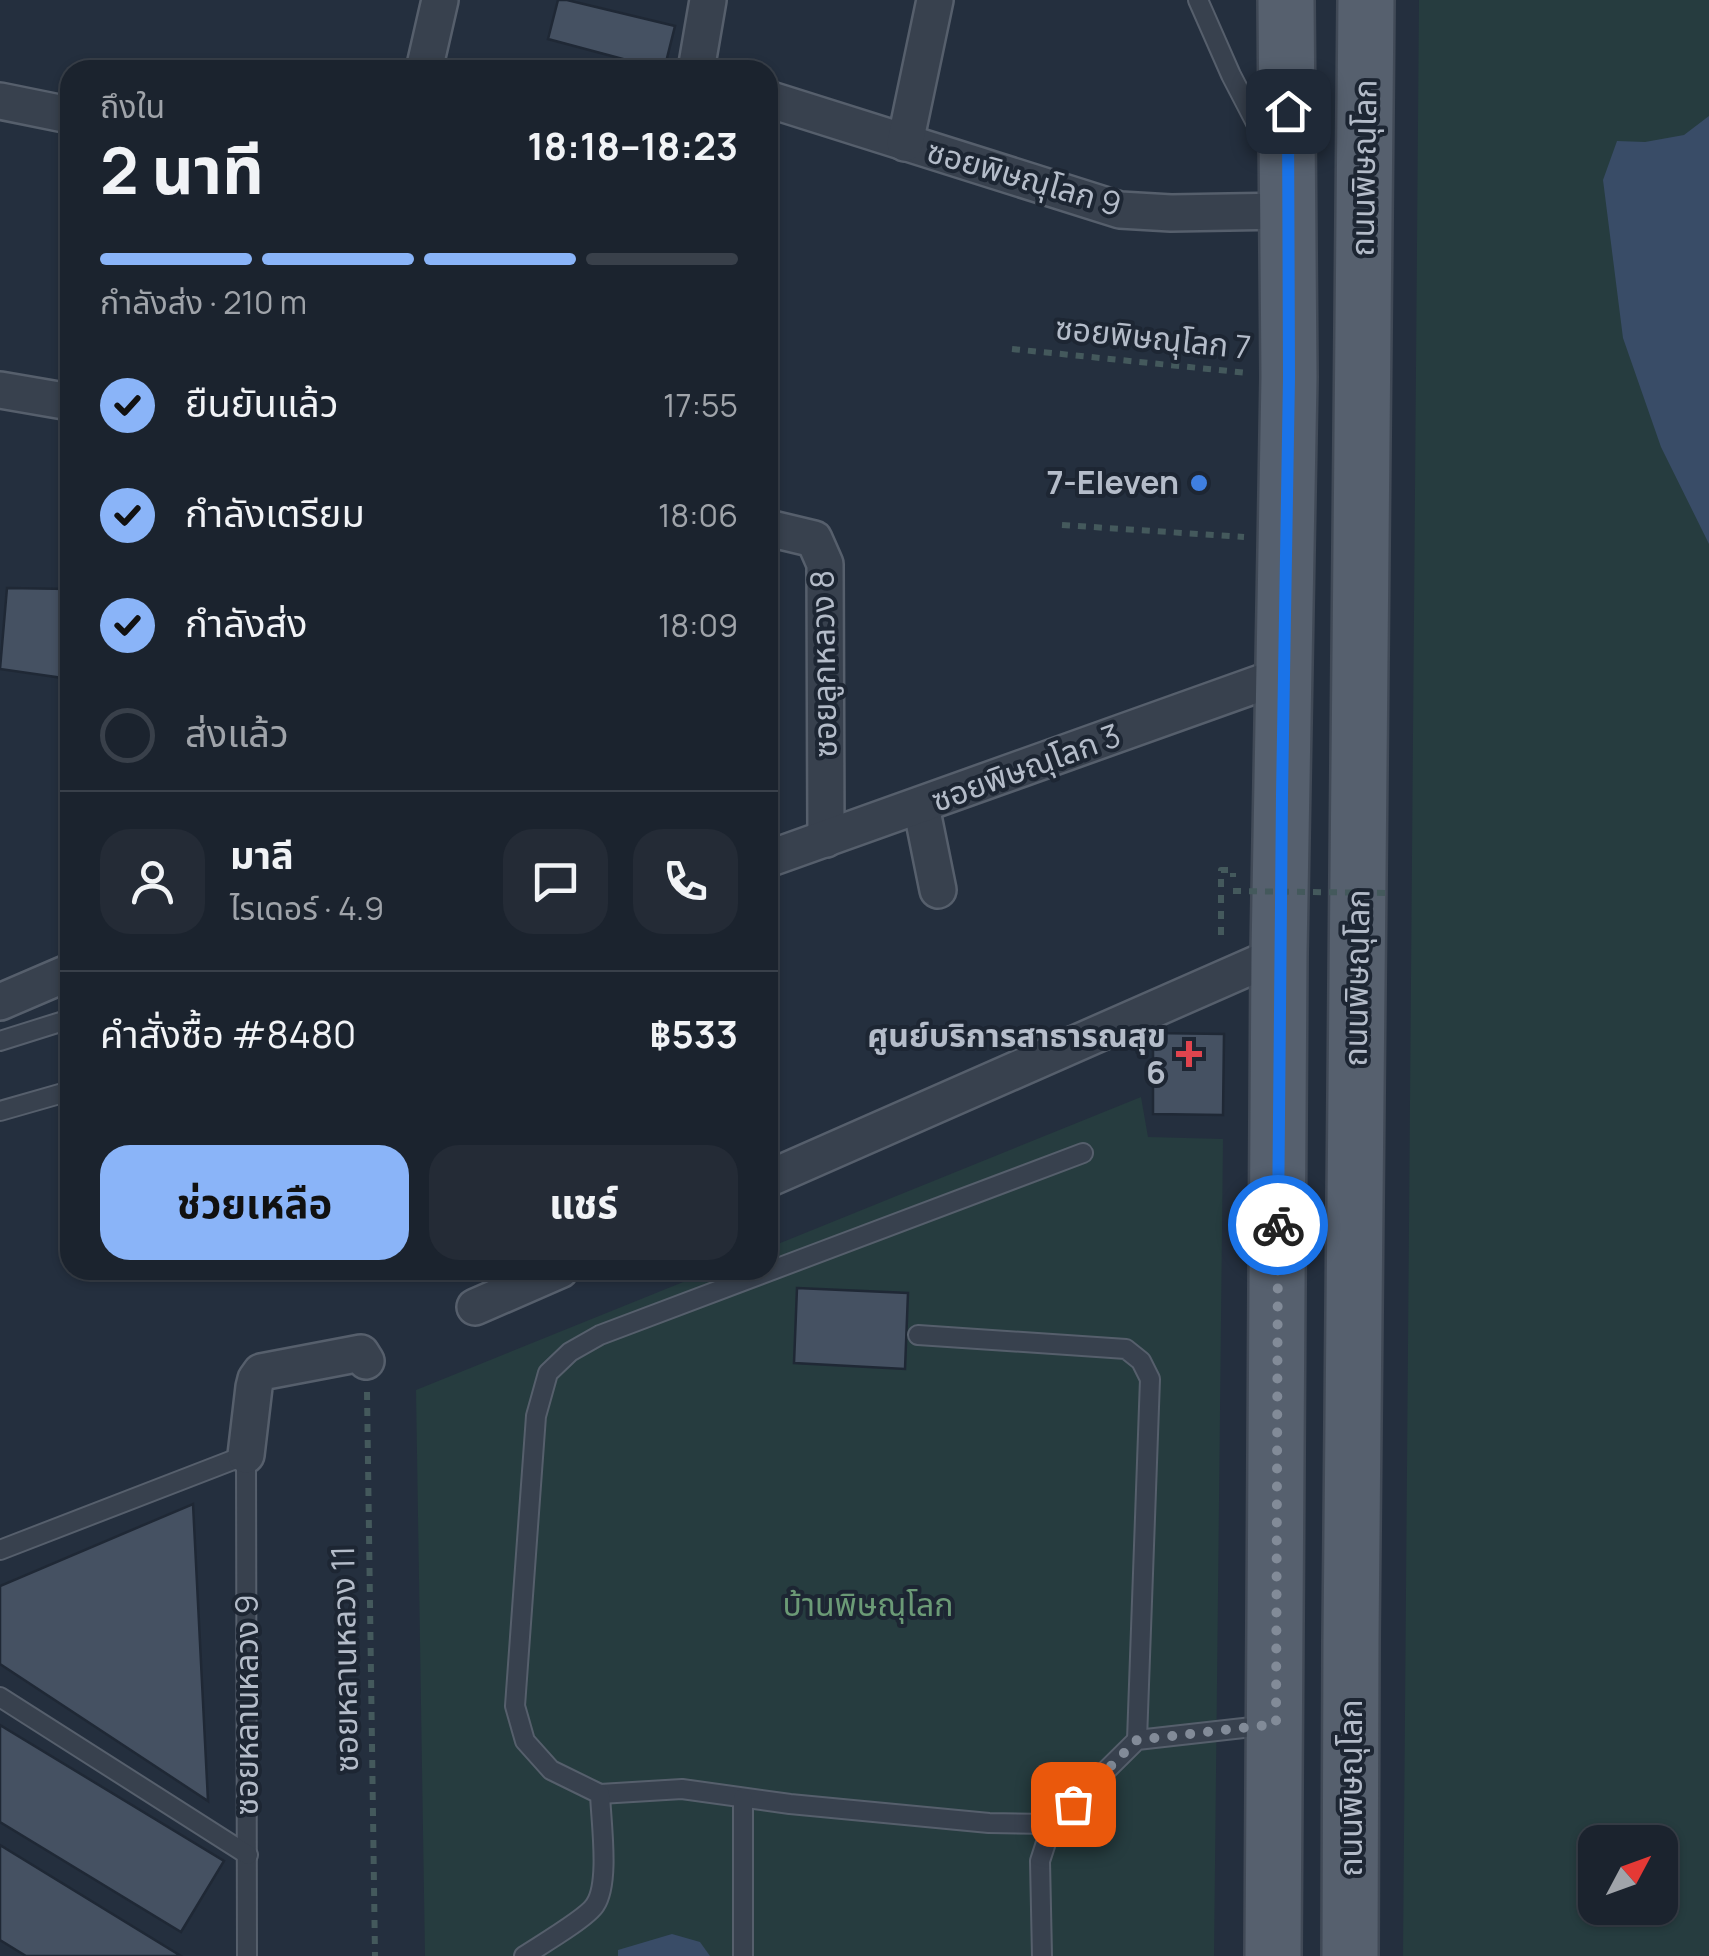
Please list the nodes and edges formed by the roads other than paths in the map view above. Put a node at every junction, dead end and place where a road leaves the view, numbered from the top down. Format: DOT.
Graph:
graph roads {
  1 [pos="440,0"];
  2 [pos="708,0"];
  3 [pos="935,0"];
  4 [pos="1198,0"];
  5 [pos="1286,0"];
  6 [pos="1366,0"];
  7 [pos="426,60"];
  8 [pos="698,60"];
  9 [pos="0,101"];
  10 [pos="778,102"];
  11 [pos="60,113"];
  12 [pos="905,143"];
  13 [pos="1288,198"];
  14 [pos="0,390"];
  15 [pos="60,400"];
  16 [pos="778,530"];
  17 [pos="1283,675"];
  18 [pos="920,806"];
  19 [pos="826,839"];
  20 [pos="778,856"];
  21 [pos="938,890"];
  22 [pos="1280,954"];
  23 [pos="60,976"];
  24 [pos="0,1002"];
  25 [pos="60,1022"];
  26 [pos="0,1041"];
  27 [pos="60,1093"];
  28 [pos="0,1111"];
  29 [pos="1083,1153"];
  30 [pos="778,1175"];
  31 [pos="778,1268"];
  32 [pos="537,1280"];
  33 [pos="746,1280"];
  34 [pos="475,1307"];
  35 [pos="918,1335"];
  36 [pos="366,1360"];
  37 [pos="246,1455"];
  38 [pos="0,1550"];
  39 [pos="0,1696"];
  40 [pos="1276,1724"];
  41 [pos="1137,1740"];
  42 [pos="600,1794"];
  43 [pos="743,1798"];
  44 [pos="1052,1824"];
  45 [pos="248,1855"];
  46 [pos="247,1956"];
  47 [pos="524,1956"];
  48 [pos="744,1956"];
  49 [pos="1042,1956"];
  50 [pos="1273,1956"];
  51 [pos="1350,1956"];
  1 -- 7 [label="street"];
  2 -- 8 [label="street"];
  3 -- 12 [label="street"];
  4 -- 13 [label="lane"];
  5 -- 13 [label="main road"];
  6 -- 51 [label="main road, ถนนพิษณุโลก"];
  9 -- 11 [label="street"];
  10 -- 12 [label="street, ซอยพิษณุโลก 9"];
  12 -- 13 [label="street, ซอยพิษณุโลก 9"];
  13 -- 17 [label="main road"];
  14 -- 15 [label="street"];
  16 -- 19 [label="street, ซอยลูกหลวง 8"];
  17 -- 18 [label="street, ซอยพิษณุโลก 3"];
  17 -- 22 [label="main road"];
  18 -- 19 [label="street, ซอยพิษณุโลก 3"];
  18 -- 21 [label="street"];
  19 -- 20 [label="street, ซอยพิษณุโลก 3"];
  22 -- 30 [label="street"];
  22 -- 40 [label="main road"];
  23 -- 24 [label="street"];
  25 -- 26 [label="lane"];
  27 -- 28 [label="lane"];
  29 -- 31 [label="lane"];
  32 -- 34 [label="street"];
  33 -- 42 [label="lane"];
  35 -- 41 [label="lane"];
  36 -- 37 [label="street"];
  37 -- 38 [label="lane"];
  37 -- 45 [label="lane, ซอยหลานหลวง 9"];
  39 -- 45 [label="lane"];
  40 -- 41 [label="lane"];
  40 -- 50 [label="main road"];
  41 -- 44 [label="lane"];
  42 -- 43 [label="lane"];
  42 -- 47 [label="lane"];
  43 -- 44 [label="lane"];
  43 -- 48 [label="lane"];
  44 -- 49 [label="lane"];
  45 -- 46 [label="lane, ซอยหลานหลวง 9"];
}
